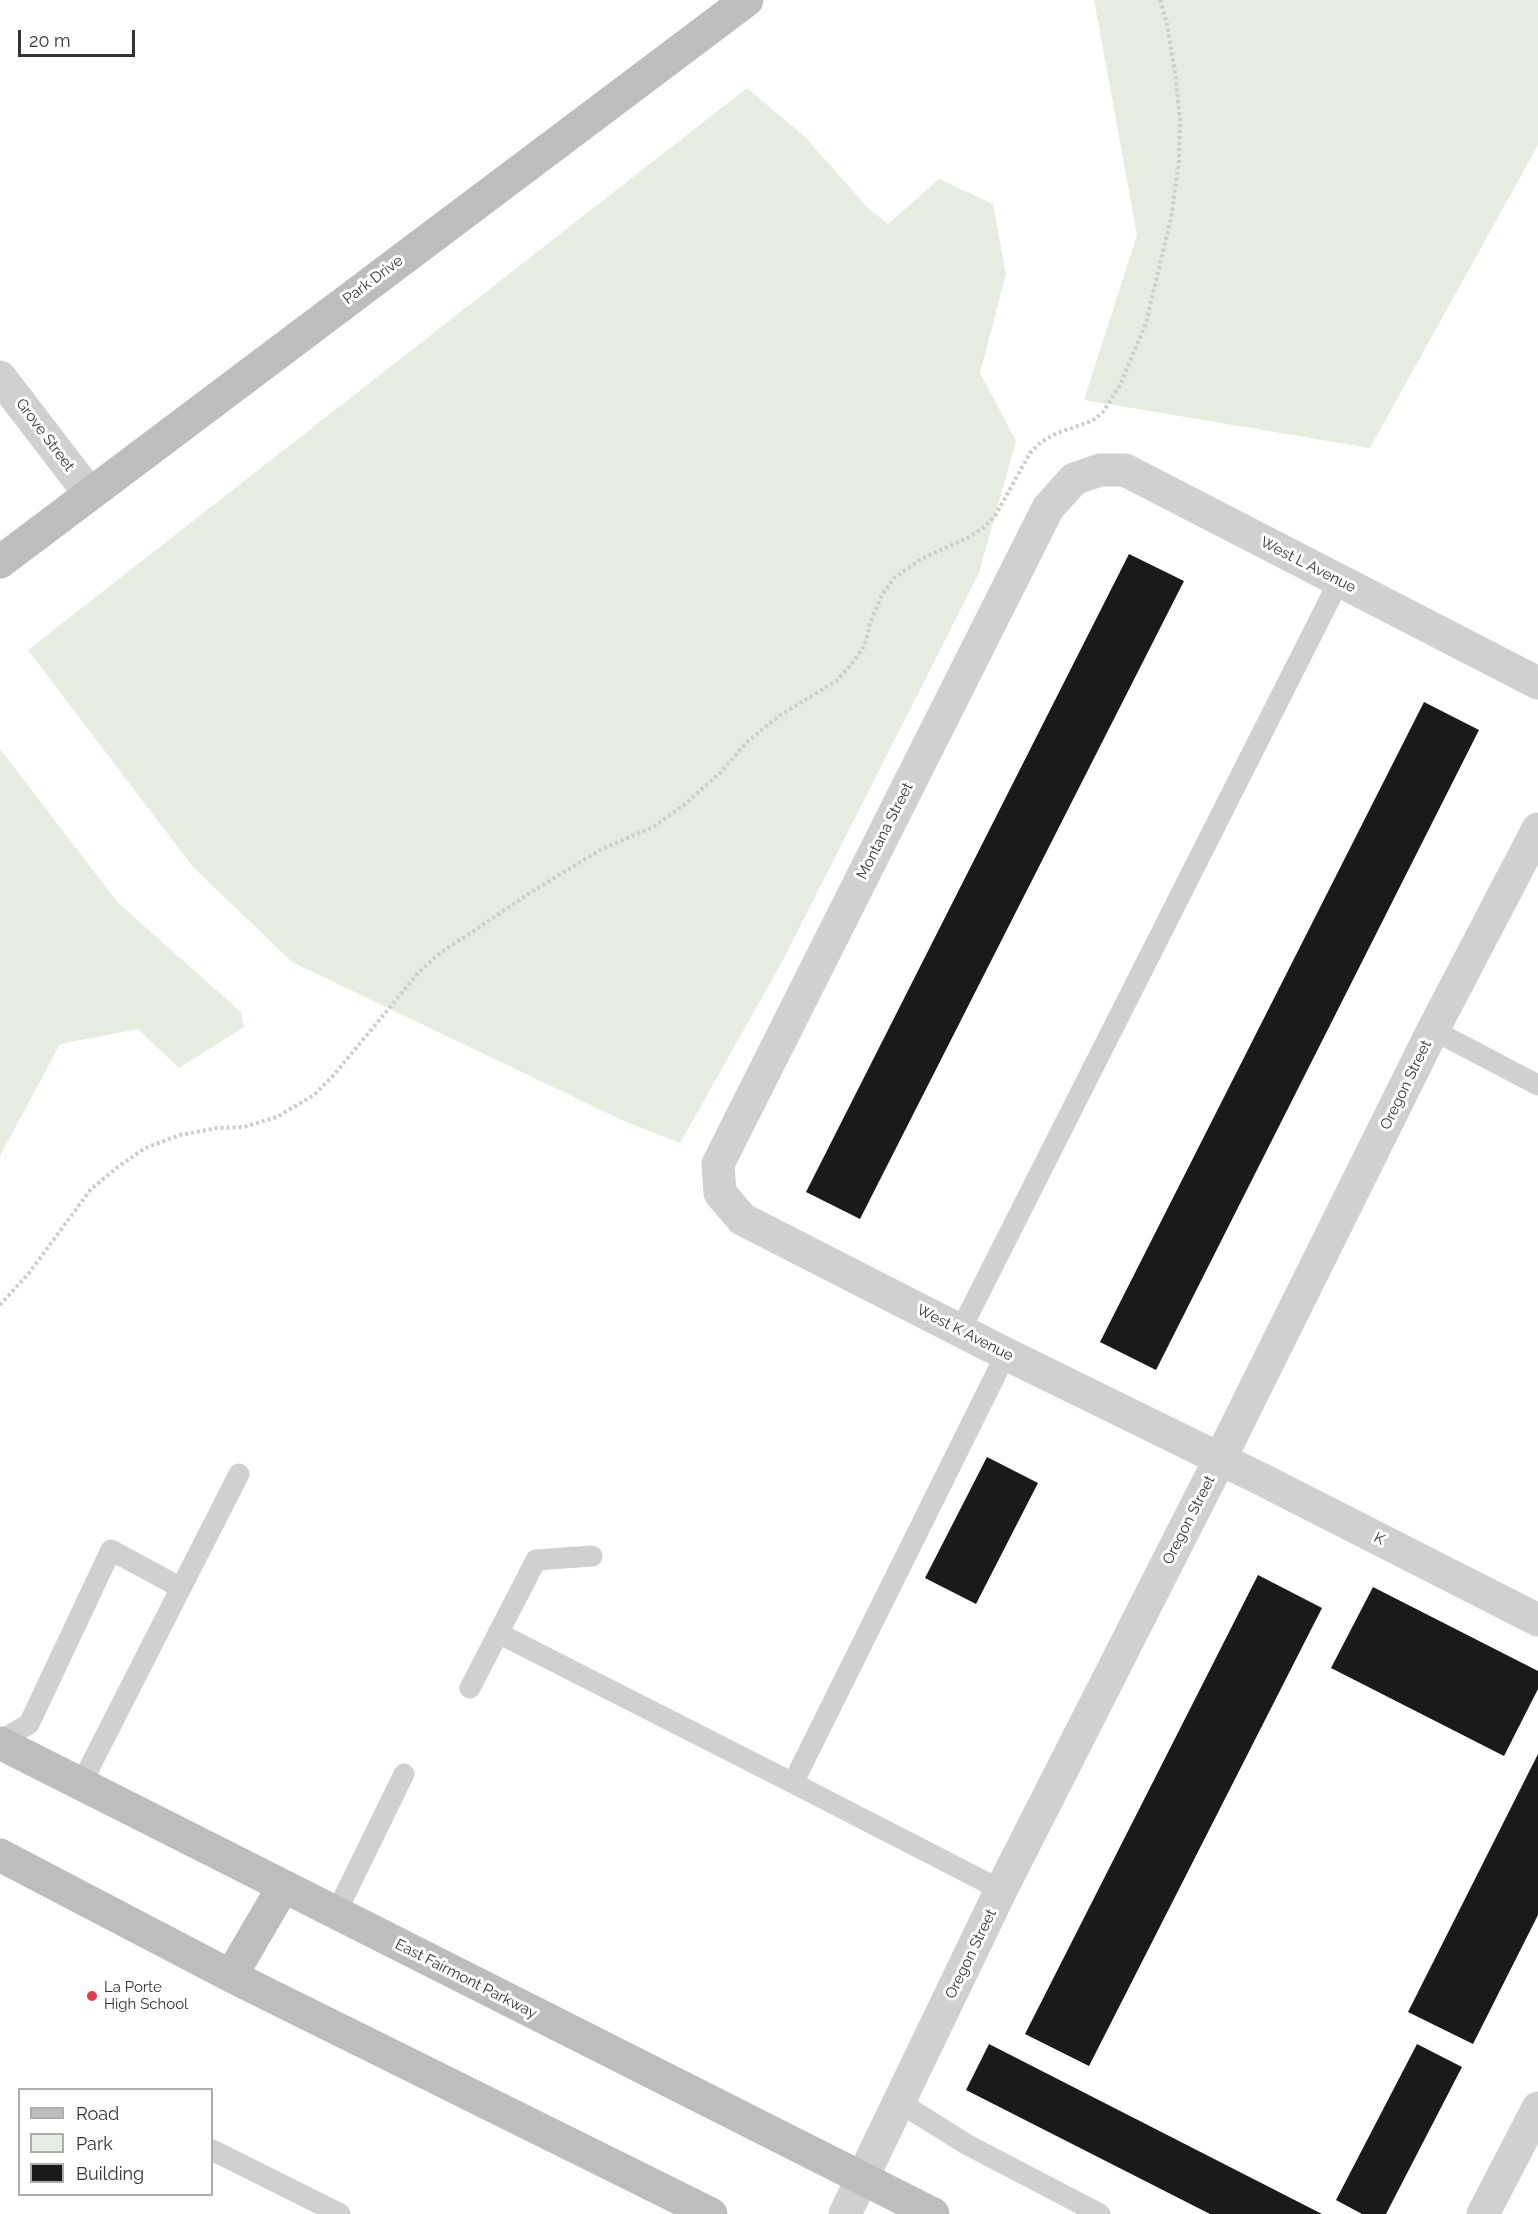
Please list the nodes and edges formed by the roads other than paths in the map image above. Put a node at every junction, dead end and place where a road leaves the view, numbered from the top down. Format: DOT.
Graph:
graph roads {
  1 [pos="747,0"];
  2 [pos="0,376"];
  3 [pos="1074,479"];
  4 [pos="89,493"];
  5 [pos="0,562"];
  6 [pos="1339,581"];
  7 [pos="1538,683"];
  8 [pos="1538,829"];
  9 [pos="1433,1030"];
  10 [pos="1538,1085"];
  11 [pos="720,1193"];
  12 [pos="960,1331"];
  13 [pos="1006,1354"];
  14 [pos="1220,1459"];
  15 [pos="239,1474"];
  16 [pos="592,1556"];
  17 [pos="181,1588"];
  18 [pos="1538,1620"];
  19 [pos="498,1633"];
  20 [pos="470,1688"];
  21 [pos="0,1742"];
  22 [pos="404,1774"];
  23 [pos="793,1783"];
  24 [pos="81,1784"];
  25 [pos="0,1855"];
  26 [pos="284,1887"];
  27 [pos="1002,1890"];
  28 [pos="336,1913"];
  29 [pos="231,1976"];
  30 [pos="899,2102"];
  31 [pos="1538,2108"];
  32 [pos="213,2150"];
  33 [pos="861,2178"];
  34 [pos="340,2214"];
  35 [pos="711,2214"];
  36 [pos="845,2214"];
  37 [pos="933,2214"];
  38 [pos="1100,2214"];
  39 [pos="1483,2214"];
  1 -- 4 [label="street, Park Drive"];
  2 -- 4 [label="street, Grove Street"];
  3 -- 6 [label="street, West L Avenue"];
  3 -- 11 [label="street, Montana Street"];
  4 -- 5 [label="street, Park Drive"];
  6 -- 7 [label="street, West L Avenue"];
  6 -- 12 [label="lane"];
  8 -- 9 [label="street, Oregon Street"];
  9 -- 10 [label="lane"];
  9 -- 14 [label="street, Oregon Street"];
  11 -- 12 [label="street, West K Avenue"];
  12 -- 13 [label="street, West K Avenue"];
  13 -- 14 [label="street, West K Avenue"];
  13 -- 23 [label="lane"];
  14 -- 18 [label="street, K"];
  14 -- 27 [label="street, Oregon Street"];
  15 -- 17 [label="lane"];
  16 -- 19 [label="lane"];
  17 -- 21 [label="lane"];
  17 -- 24 [label="lane"];
  19 -- 20 [label="lane"];
  19 -- 23 [label="lane"];
  21 -- 24 [label="street, East Fairmont Parkway"];
  22 -- 28 [label="lane"];
  23 -- 27 [label="lane"];
  24 -- 26 [label="street, East Fairmont Parkway"];
  25 -- 29 [label="street"];
  26 -- 28 [label="street, East Fairmont Parkway"];
  26 -- 29 [label="street"];
  27 -- 30 [label="street, Oregon Street"];
  28 -- 33 [label="street, East Fairmont Parkway"];
  29 -- 35 [label="street"];
  30 -- 33 [label="street, Oregon Street"];
  30 -- 38 [label="lane"];
  31 -- 39 [label="street"];
  32 -- 34 [label="lane"];
  33 -- 36 [label="street, Oregon Street"];
  33 -- 37 [label="street, East Fairmont Parkway"];
}
